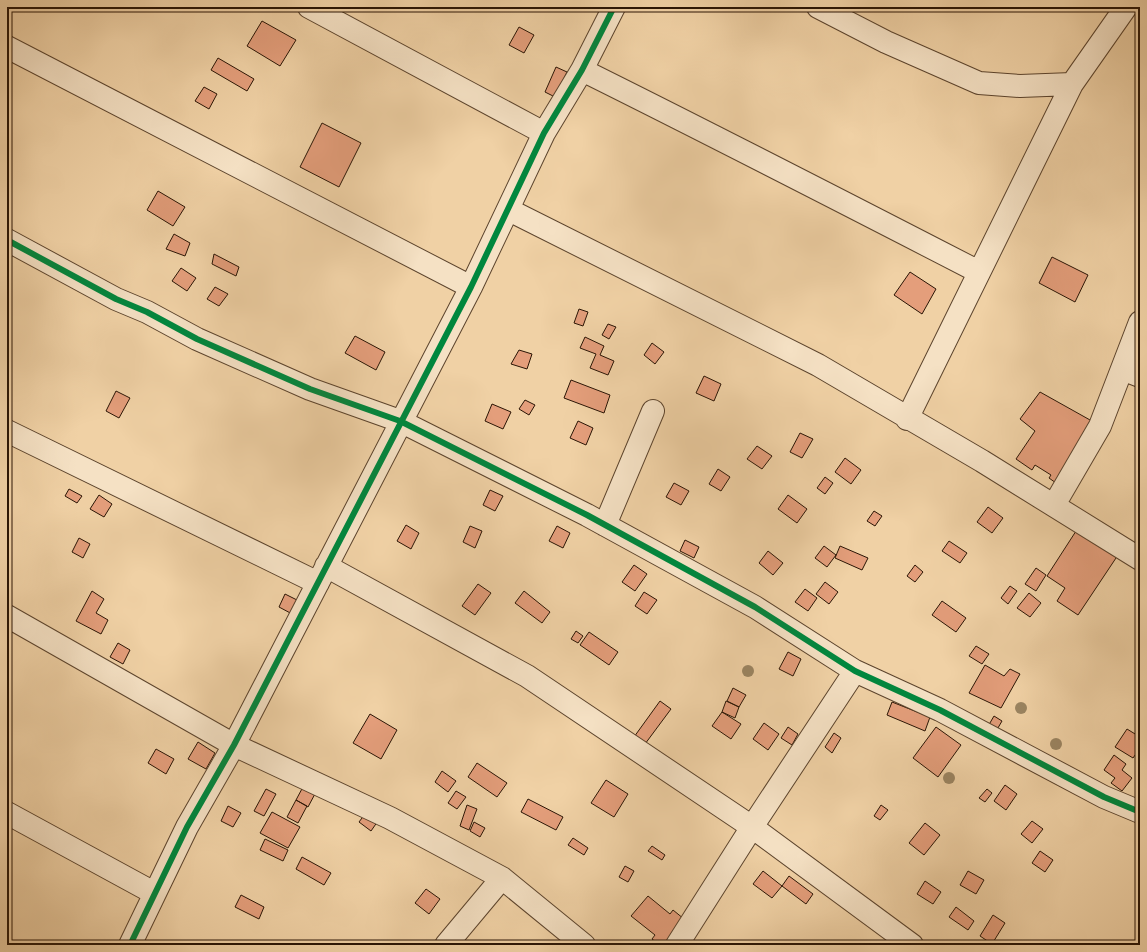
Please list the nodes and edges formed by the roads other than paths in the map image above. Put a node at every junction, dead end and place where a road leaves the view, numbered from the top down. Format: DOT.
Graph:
graph roads {
  1 [pos="309,7"];
  2 [pos="614,7"];
  3 [pos="818,7"];
  4 [pos="1126,7"];
  5 [pos="7,46"];
  6 [pos="582,70"];
  7 [pos="1072,84"];
  8 [pos="544,133"];
  9 [pos="509,210"];
  10 [pos="7,240"];
  11 [pos="979,272"];
  12 [pos="471,287"];
  13 [pos="1140,322"];
  14 [pos="1131,373"];
  15 [pos="653,412"];
  16 [pos="907,419"];
  17 [pos="400,421"];
  18 [pos="7,431"];
  19 [pos="1054,505"];
  20 [pos="605,525"];
  21 [pos="1140,559"];
  22 [pos="322,574"];
  23 [pos="7,616"];
  24 [pos="855,671"];
  25 [pos="234,745"];
  26 [pos="1140,812"];
  27 [pos="7,813"];
  28 [pos="752,827"];
  29 [pos="502,878"];
  30 [pos="154,893"];
  31 [pos="130,945"];
  32 [pos="446,945"];
  33 [pos="584,945"];
  34 [pos="677,945"];
  35 [pos="912,945"];
  1 -- 8 [label="street"];
  2 -- 6 [label="street"];
  3 -- 7 [label="street"];
  4 -- 7 [label="street"];
  5 -- 12 [label="street"];
  6 -- 8 [label="street"];
  6 -- 11 [label="street"];
  7 -- 11 [label="street"];
  8 -- 9 [label="street"];
  9 -- 12 [label="street"];
  9 -- 16 [label="street"];
  10 -- 17 [label="street"];
  11 -- 16 [label="street"];
  12 -- 17 [label="street"];
  13 -- 14 [label="street"];
  14 -- 19 [label="street"];
  15 -- 20 [label="street"];
  16 -- 19 [label="street"];
  17 -- 20 [label="street"];
  17 -- 22 [label="street"];
  18 -- 22 [label="street"];
  19 -- 21 [label="street"];
  20 -- 24 [label="street"];
  22 -- 25 [label="street"];
  22 -- 28 [label="street"];
  23 -- 25 [label="street"];
  24 -- 26 [label="street"];
  24 -- 28 [label="street"];
  25 -- 29 [label="street"];
  25 -- 30 [label="street"];
  27 -- 30 [label="street"];
  28 -- 34 [label="street"];
  28 -- 35 [label="street"];
  29 -- 32 [label="street"];
  29 -- 33 [label="street"];
  30 -- 31 [label="street"];
}
